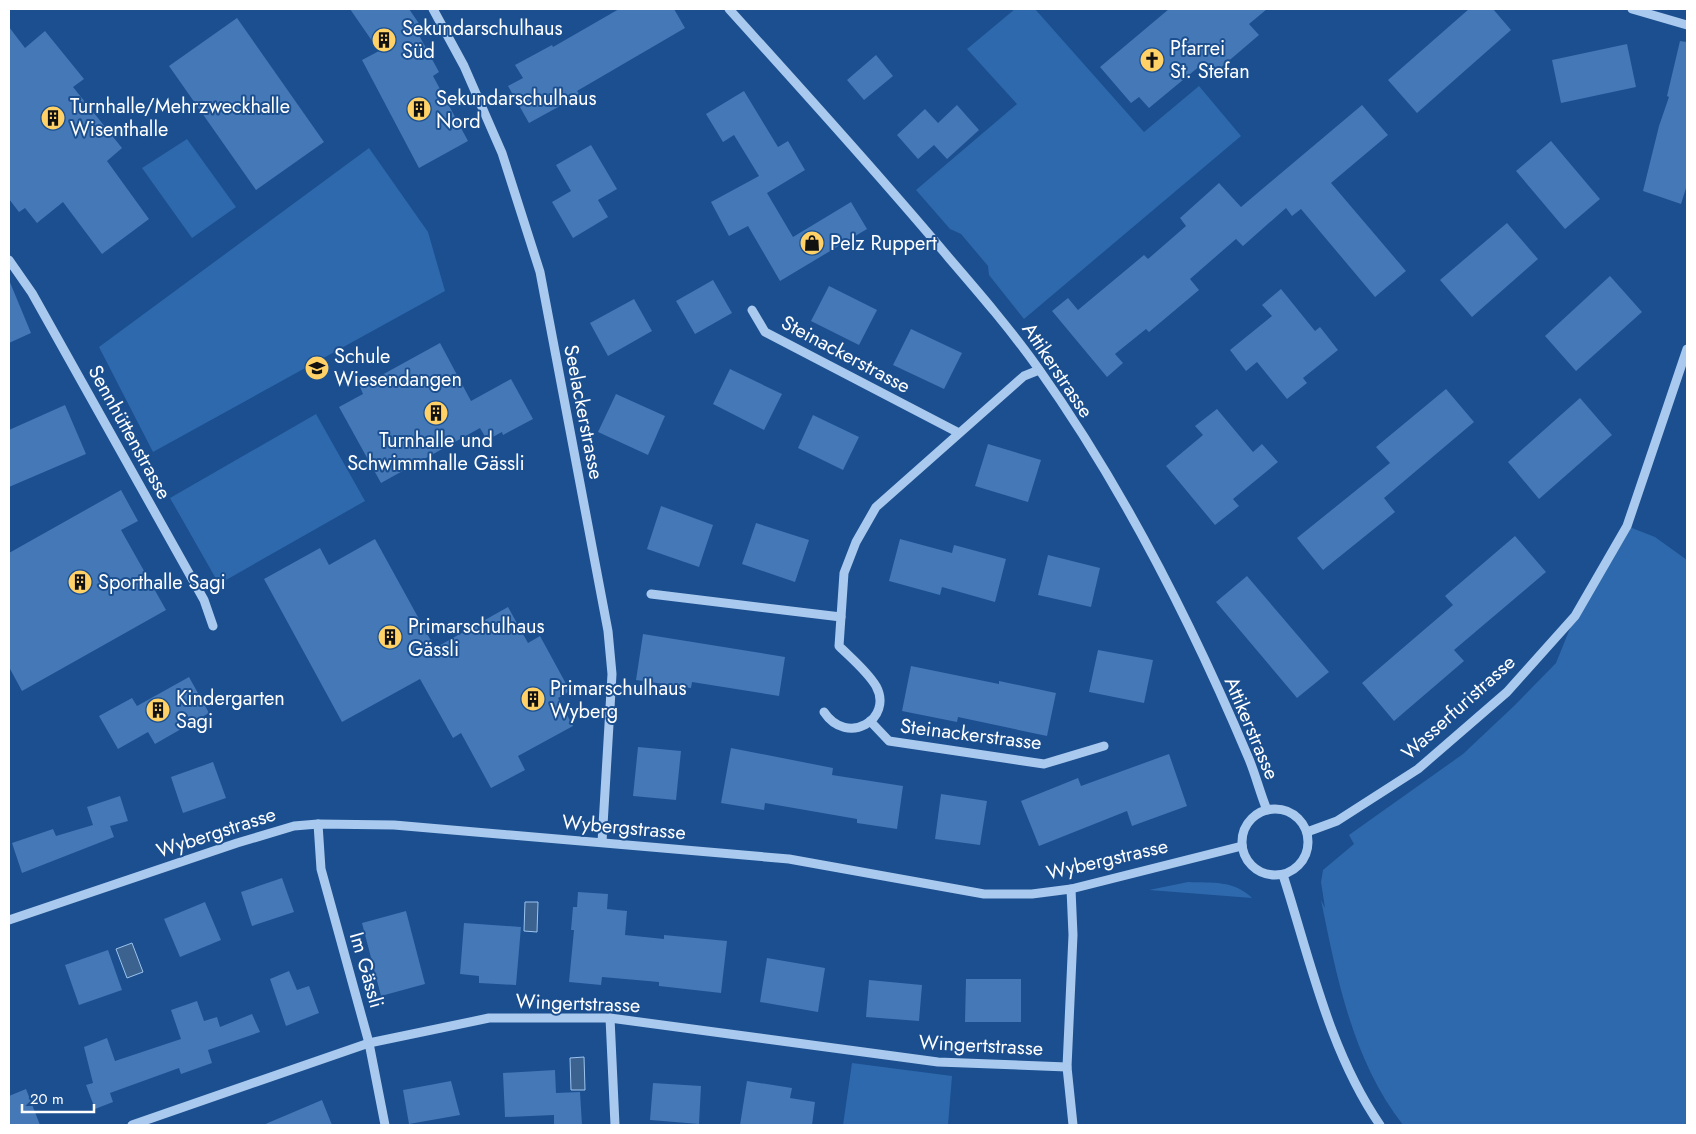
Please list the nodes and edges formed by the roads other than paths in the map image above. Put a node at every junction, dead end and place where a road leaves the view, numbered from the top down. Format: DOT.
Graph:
graph roads {
  1 [pos="433,9"];
  2 [pos="729,9"];
  3 [pos="1632,9"];
  4 [pos="1687,25"];
  5 [pos="9,260"];
  6 [pos="752,310"];
  7 [pos="1687,349"];
  8 [pos="1039,370"];
  9 [pos="959,433"];
  10 [pos="651,594"];
  11 [pos="841,617"];
  12 [pos="213,626"];
  13 [pos="824,712"];
  14 [pos="870,722"];
  15 [pos="1104,746"];
  16 [pos="1267,810"];
  17 [pos="318,824"];
  18 [pos="1307,832"];
  19 [pos="602,842"];
  20 [pos="1242,846"];
  21 [pos="1283,875"];
  22 [pos="1071,889"];
  23 [pos="9,920"];
  24 [pos="610,1018"];
  25 [pos="369,1043"];
  26 [pos="1067,1067"];
  27 [pos="132,1125"];
  28 [pos="385,1125"];
  29 [pos="615,1125"];
  30 [pos="1073,1125"];
  31 [pos="1380,1125"];
  1 -- 19 [label="street, Seelackerstrasse"];
  2 -- 8 [label="street, Attikerstrasse"];
  3 -- 4 [label="street"];
  5 -- 12 [label="street, Sennhüttenstrasse"];
  6 -- 9 [label="street, Steinackerstrasse"];
  7 -- 18 [label="street, Wasserfuristrasse"];
  8 -- 9 [label="street, Steinackerstrasse"];
  8 -- 16 [label="street, Attikerstrasse"];
  9 -- 11 [label="street, Steinackerstrasse"];
  10 -- 11 [label="street"];
  11 -- 14 [label="street, Steinackerstrasse"];
  13 -- 14 [label="street"];
  14 -- 15 [label="street, Steinackerstrasse"];
  16 -- 18 [label="street"];
  16 -- 20 [label="street"];
  17 -- 19 [label="street, Wybergstrasse"];
  17 -- 23 [label="street, Wybergstrasse"];
  17 -- 25 [label="street, Im Gässli"];
  18 -- 21 [label="street"];
  19 -- 22 [label="street, Wybergstrasse"];
  20 -- 21 [label="street"];
  20 -- 22 [label="street, Wybergstrasse"];
  21 -- 31 [label="street"];
  22 -- 26 [label="street"];
  24 -- 25 [label="street, Wingertstrasse"];
  24 -- 26 [label="street, Wingertstrasse"];
  24 -- 29 [label="street"];
  25 -- 27 [label="street, Wingertstrasse"];
  25 -- 28 [label="street, Im Gässli"];
  26 -- 30 [label="street"];
}
